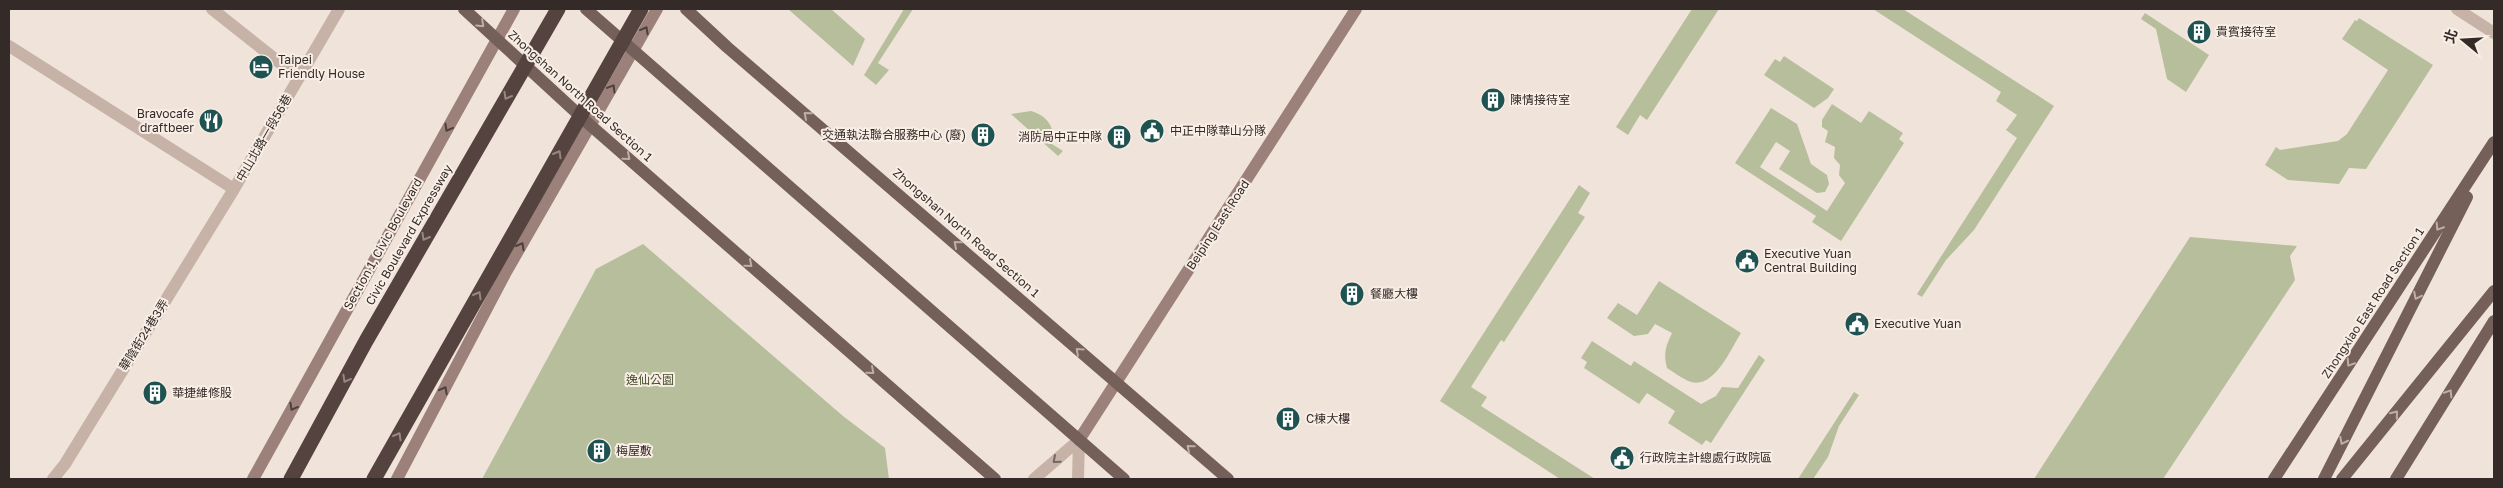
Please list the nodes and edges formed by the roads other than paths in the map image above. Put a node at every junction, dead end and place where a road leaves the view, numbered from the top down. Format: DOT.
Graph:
graph roads {
  1 [pos="212,9"];
  2 [pos="340,9"];
  3 [pos="464,9"];
  4 [pos="514,9"];
  5 [pos="558,9"];
  6 [pos="586,9"];
  7 [pos="641,9"];
  8 [pos="657,9"];
  9 [pos="686,9"];
  10 [pos="1356,9"];
  11 [pos="2457,9"];
  12 [pos="2494,33"];
  13 [pos="497,39"];
  14 [pos="9,46"];
  15 [pos="634,50"];
  16 [pos="299,78"];
  17 [pos="590,125"];
  18 [pos="2494,143"];
  19 [pos="234,189"];
  20 [pos="2494,291"];
  21 [pos="2494,321"];
  22 [pos="1115,384"];
  23 [pos="1079,440"];
  24 [pos="54,479"];
  25 [pos="253,479"];
  26 [pos="291,479"];
  27 [pos="374,479"];
  28 [pos="397,479"];
  29 [pos="995,479"];
  30 [pos="1034,479"];
  31 [pos="1078,479"];
  32 [pos="1124,479"];
  33 [pos="1228,479"];
  34 [pos="2274,479"];
  35 [pos="2324,479"];
  36 [pos="2342,479"];
  37 [pos="2396,479"];
  1 -- 16 [label="street"];
  2 -- 16 [label="street, 中山北路一段56巷"];
  3 -- 13 [label="main road, Zhongshan North Road Section 1, one-way"];
  4 -- 13 [label="street, Section 1, Civic Boulevard"];
  5 -- 26 [label="highway, Civic Boulevard Expressway, one-way"];
  6 -- 15 [label="main road"];
  27 -- 7 [label="highway, one-way"];
  15 -- 8 [label="street, one-way"];
  22 -- 9 [label="main road, Zhongshan North Road Section 1, one-way"];
  10 -- 22 [label="street, Beiping East Road"];
  11 -- 12 [label="street"];
  13 -- 17 [label="main road, Zhongshan North Road Section 1"];
  13 -- 25 [label="street, Section 1, Civic Boulevard, one-way"];
  14 -- 19 [label="street"];
  17 -- 15 [label="street, one-way"];
  15 -- 23 [label="main road"];
  16 -- 19 [label="street, 中山北路一段56巷"];
  28 -- 17 [label="street, one-way"];
  17 -- 29 [label="main road, Zhongshan North Road Section 1, one-way"];
  18 -- 34 [label="main road, Zhongxiao East Road Section 1, one-way"];
  18 -- 35 [label="main road, Zhongxiao East Road Section 1, one-way"];
  19 -- 24 [label="street, 華陰街24巷3弄"];
  36 -- 20 [label="main road, one-way"];
  37 -- 21 [label="main road, one-way"];
  22 -- 23 [label="street, Beiping East Road"];
  33 -- 22 [label="main road, Zhongshan North Road Section 1, one-way"];
  23 -- 30 [label="street, one-way"];
  23 -- 31 [label="street"];
  23 -- 32 [label="main road"];
}
